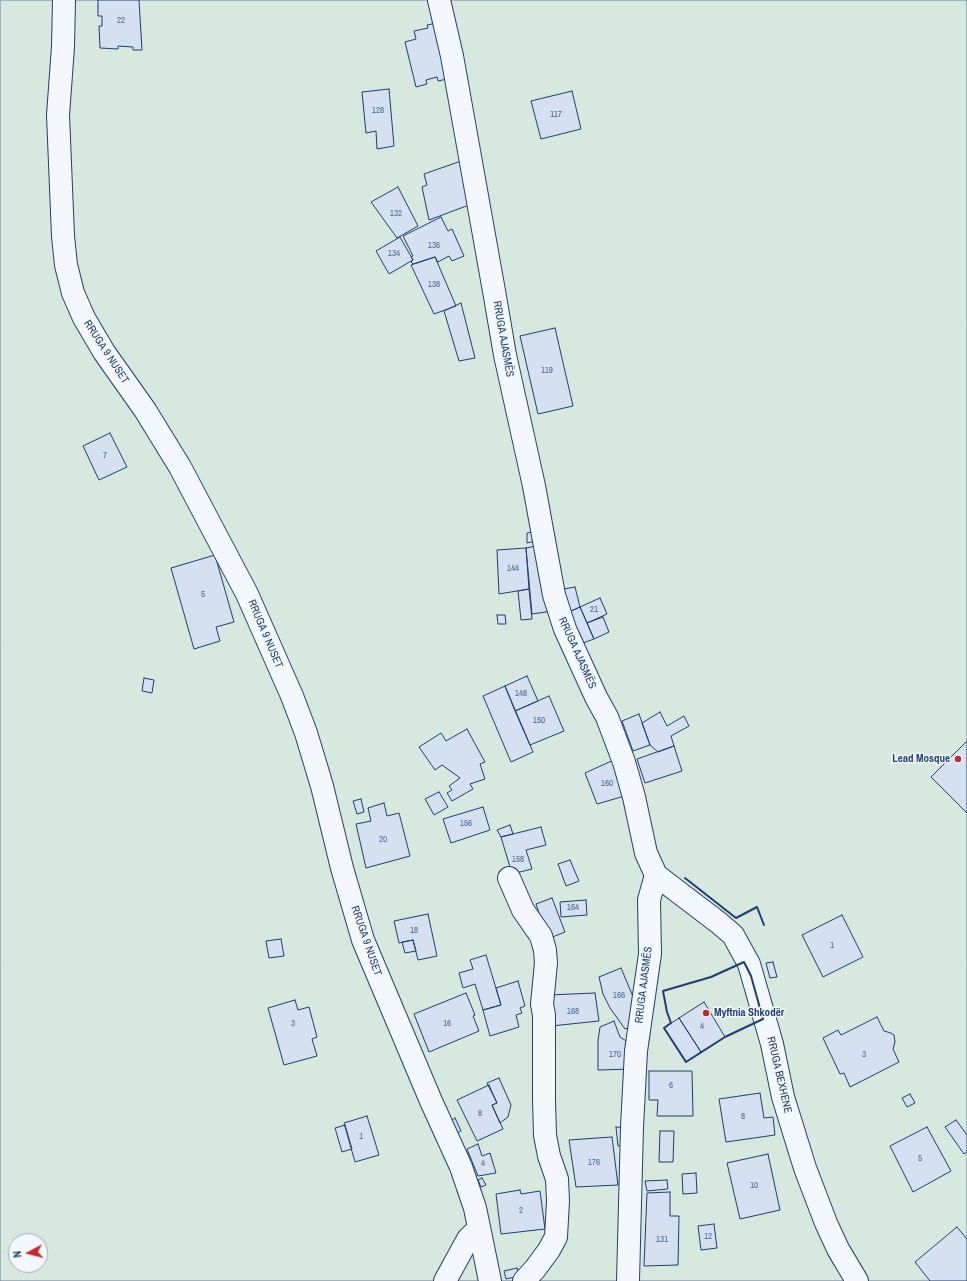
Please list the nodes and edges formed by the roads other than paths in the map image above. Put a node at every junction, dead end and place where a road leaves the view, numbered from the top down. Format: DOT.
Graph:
graph roads {
  1 [pos="64,0"];
  2 [pos="439,0"];
  3 [pos="656,875"];
  4 [pos="509,878"];
  5 [pos="480,1233"];
  6 [pos="445,1281"];
  7 [pos="490,1281"];
  8 [pos="524,1281"];
  9 [pos="628,1281"];
  10 [pos="857,1281"];
  1 -- 5 [label="street, RRUGA 9 NUSET"];
  2 -- 3 [label="street, RRUGA AJASMËS"];
  3 -- 9 [label="street, RRUGA AJASMËS"];
  3 -- 10 [label="street, RRUGA BEXHENE"];
  4 -- 8 [label="street"];
  5 -- 6 [label="street"];
  5 -- 7 [label="street, RRUGA 9 NUSET"];
}
